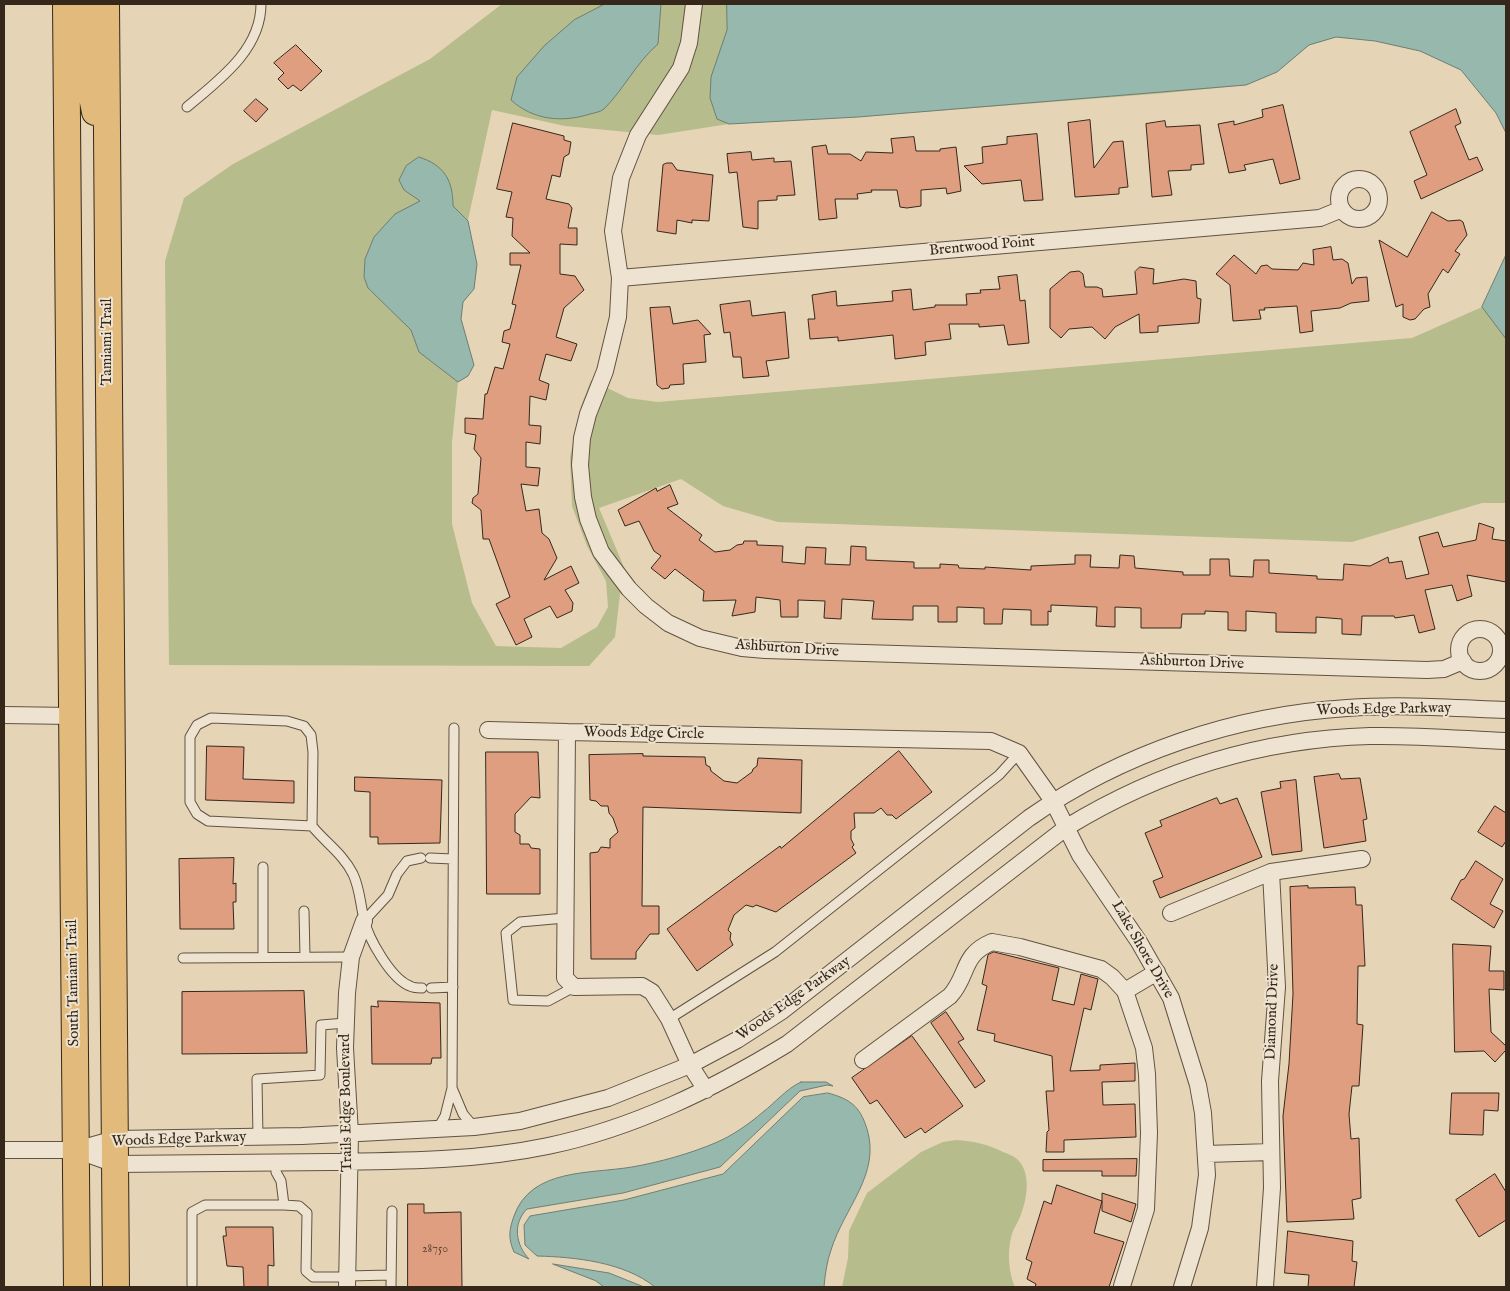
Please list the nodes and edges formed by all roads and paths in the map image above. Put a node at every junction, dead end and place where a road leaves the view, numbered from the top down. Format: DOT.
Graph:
graph roads {
  1 [pos="66,4"];
  2 [pos="84,4"];
  3 [pos="106,4"];
  4 [pos="261,4"];
  5 [pos="694,4"];
  6 [pos="187,107"];
  7 [pos="107,172"];
  8 [pos="1342,209"];
  9 [pos="620,278"];
  10 [pos="1463,661"];
  11 [pos="1506,710"];
  12 [pos="4,715"];
  13 [pos="72,716"];
  14 [pos="454,728"];
  15 [pos="488,730"];
  16 [pos="567,732"];
  17 [pos="1506,741"];
  18 [pos="1019,754"];
  19 [pos="1053,801"];
  20 [pos="312,826"];
  21 [pos="1068,827"];
  22 [pos="453,859"];
  23 [pos="1362,859"];
  24 [pos="263,866"];
  25 [pos="1272,872"];
  26 [pos="304,911"];
  27 [pos="1171,913"];
  28 [pos="566,918"];
  29 [pos="364,920"];
  30 [pos="263,957"];
  31 [pos="305,957"];
  32 [pos="351,957"];
  33 [pos="183,958"];
  34 [pos="1157,972"];
  35 [pos="453,987"];
  36 [pos="574,987"];
  37 [pos="1125,991"];
  38 [pos="669,1018"];
  39 [pos="346,1022"];
  40 [pos="863,1060"];
  41 [pos="690,1065"];
  42 [pos="452,1088"];
  43 [pos="706,1090"];
  44 [pos="474,1127"];
  45 [pos="437,1130"];
  46 [pos="350,1134"];
  47 [pos="258,1138"];
  48 [pos="4,1150"];
  49 [pos="76,1150"];
  50 [pos="115,1151"];
  51 [pos="1272,1152"];
  52 [pos="1206,1154"];
  53 [pos="349,1162"];
  54 [pos="276,1163"];
  55 [pos="284,1205"];
  56 [pos="392,1211"];
  57 [pos="391,1275"];
  58 [pos="347,1280"];
  59 [pos="192,1285"];
  60 [pos="1122,1286"];
  61 [pos="77,1287"];
  62 [pos="116,1287"];
  63 [pos="391,1287"];
  64 [pos="1182,1287"];
  65 [pos="1265,1287"];
  1 -- 13 [label="main road, South Tamiami Trail"];
  2 -- 7 [label="main road"];
  3 -- 7 [label="main road, Tamiami Trail"];
  4 -- 6 [label="lane"];
  5 -- 9 [label="street, Ashburton Drive"];
  7 -- 50 [label="main road, Tamiami Trail"];
  8 -- 9 [label="street, Brentwood Point"];
  9 -- 10 [label="street, Ashburton Drive"];
  11 -- 19 [label="street, Woods Edge Parkway"];
  12 -- 13 [label="street"];
  13 -- 49 [label="main road, South Tamiami Trail"];
  14 -- 22 [label="lane"];
  15 -- 16 [label="street"];
  16 -- 18 [label="street, Woods Edge Circle"];
  16 -- 28 [label="street, Woods Edge Circle"];
  17 -- 21 [label="street, Woods Edge Parkway"];
  18 -- 19 [label="street, Woods Edge Circle"];
  18 -- 38 [label="lane"];
  19 -- 21 [label="street, Woods Edge Circle"];
  19 -- 41 [label="street, Woods Edge Parkway"];
  20 -- 20 [label="lane"];
  20 -- 29 [label="lane"];
  21 -- 34 [label="street, Lake Shore Drive"];
  21 -- 43 [label="street, Woods Edge Parkway"];
  22 -- 29 [label="lane"];
  22 -- 35 [label="lane"];
  23 -- 25 [label="street"];
  24 -- 30 [label="lane"];
  25 -- 27 [label="street"];
  25 -- 51 [label="street, Diamond Drive"];
  26 -- 31 [label="lane"];
  28 -- 36 [label="street, Woods Edge Circle"];
  28 -- 36 [label="lane"];
  29 -- 32 [label="street, Trails Edge Boulevard"];
  29 -- 35 [label="lane"];
  30 -- 31 [label="lane"];
  30 -- 33 [label="lane"];
  31 -- 32 [label="lane"];
  32 -- 39 [label="street, Trails Edge Boulevard"];
  34 -- 37 [label="street"];
  34 -- 52 [label="street, Lake Shore Drive"];
  35 -- 42 [label="lane"];
  36 -- 38 [label="street"];
  37 -- 40 [label="street"];
  37 -- 60 [label="street"];
  38 -- 41 [label="street"];
  39 -- 46 [label="street, Trails Edge Boulevard"];
  39 -- 47 [label="lane"];
  41 -- 43 [label="street"];
  41 -- 44 [label="street, Woods Edge Parkway"];
  42 -- 44 [label="lane"];
  42 -- 45 [label="lane"];
  43 -- 53 [label="street, Woods Edge Parkway"];
  44 -- 45 [label="street, Woods Edge Parkway"];
  45 -- 46 [label="street, Woods Edge Parkway"];
  46 -- 47 [label="street, Woods Edge Parkway"];
  46 -- 53 [label="street, Trails Edge Boulevard"];
  47 -- 50 [label="street, Woods Edge Parkway"];
  48 -- 49 [label="street"];
  49 -- 50 [label="street, Woods Edge Parkway"];
  49 -- 50 [label="street, Woods Edge Parkway"];
  49 -- 61 [label="main road, South Tamiami Trail"];
  50 -- 54 [label="street, Woods Edge Parkway"];
  50 -- 62 [label="main road"];
  51 -- 52 [label="street"];
  51 -- 65 [label="street, Diamond Drive"];
  52 -- 64 [label="street, Lake Shore Drive"];
  53 -- 54 [label="street, Woods Edge Parkway"];
  53 -- 58 [label="street, Trails Edge Boulevard"];
  54 -- 55 [label="lane"];
  55 -- 58 [label="lane"];
  55 -- 59 [label="lane"];
  56 -- 57 [label="lane"];
  57 -- 58 [label="lane"];
  57 -- 63 [label="lane"];
}
